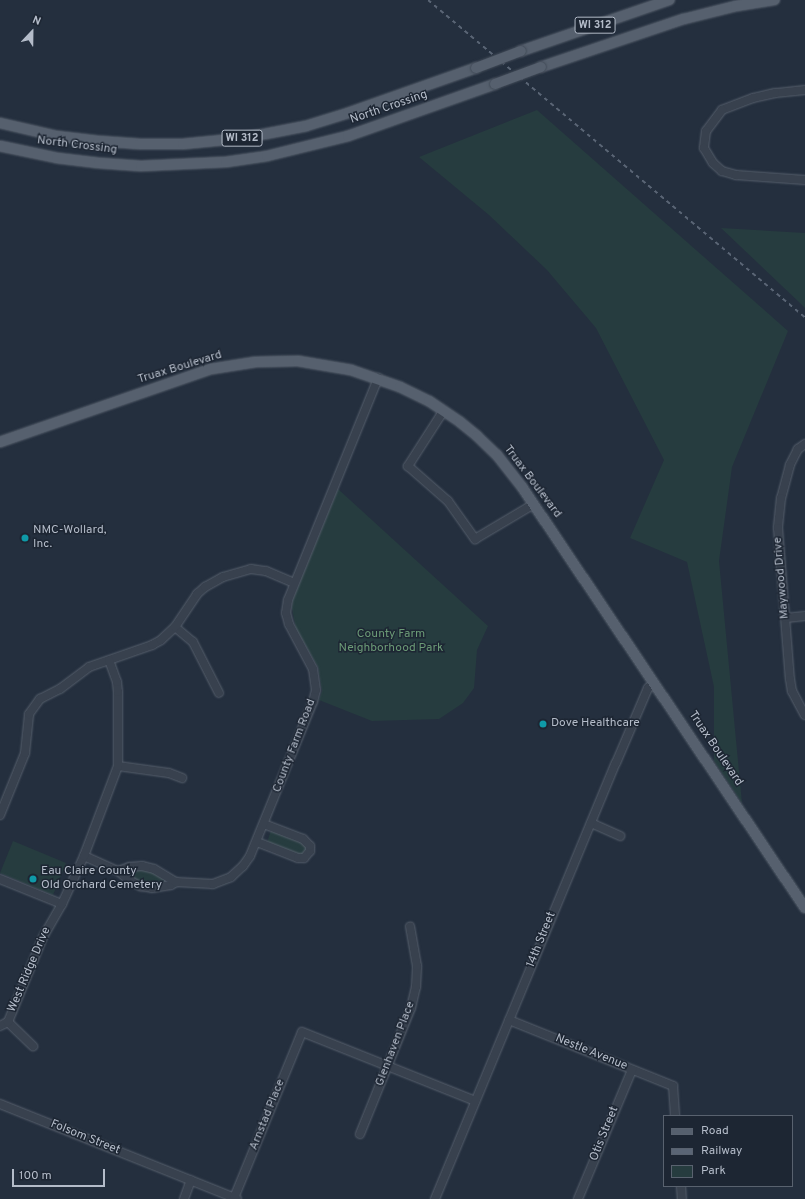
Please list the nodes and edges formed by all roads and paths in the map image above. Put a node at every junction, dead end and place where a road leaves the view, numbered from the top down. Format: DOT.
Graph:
graph roads {
  1 [pos="669,0"];
  2 [pos="775,0"];
  3 [pos="805,90"];
  4 [pos="0,119"];
  5 [pos="0,123"];
  6 [pos="15,127"];
  7 [pos="0,146"];
  8 [pos="805,180"];
  9 [pos="378,378"];
  10 [pos="444,410"];
  11 [pos="0,442"];
  12 [pos="805,444"];
  13 [pos="534,504"];
  14 [pos="294,583"];
  15 [pos="805,616"];
  16 [pos="786,618"];
  17 [pos="176,627"];
  18 [pos="109,660"];
  19 [pos="654,684"];
  20 [pos="219,693"];
  21 [pos="805,714"];
  22 [pos="118,766"];
  23 [pos="182,778"];
  24 [pos="0,815"];
  25 [pos="591,823"];
  26 [pos="264,824"];
  27 [pos="620,836"];
  28 [pos="257,842"];
  29 [pos="84,856"];
  30 [pos="118,871"];
  31 [pos="0,879"];
  32 [pos="176,882"];
  33 [pos="62,904"];
  34 [pos="805,908"];
  35 [pos="410,927"];
  36 [pos="509,1020"];
  37 [pos="8,1022"];
  38 [pos="0,1026"];
  39 [pos="32,1046"];
  40 [pos="388,1066"];
  41 [pos="632,1070"];
  42 [pos="475,1101"];
  43 [pos="0,1104"];
  44 [pos="676,1115"];
  45 [pos="360,1134"];
  46 [pos="191,1180"];
  47 [pos="681,1187"];
  48 [pos="236,1198"];
  49 [pos="184,1199"];
  50 [pos="435,1199"];
  51 [pos="578,1199"];
  52 [pos="682,1199"];
  1 -- 6 [label="main road, North Crossing / WI 312, bridge"];
  2 -- 7 [label="main road, North Crossing / WI 312, bridge"];
  3 -- 8 [label="street"];
  4 -- 6 [label="main road"];
  5 -- 6 [label="main road, North Crossing / WI 312"];
  9 -- 10 [label="main road, Truax Boulevard"];
  9 -- 11 [label="main road, Truax Boulevard"];
  9 -- 14 [label="street, County Farm Road"];
  10 -- 13 [label="main road, Truax Boulevard"];
  10 -- 13 [label="street"];
  12 -- 16 [label="street, Maywood Drive"];
  13 -- 19 [label="main road, Truax Boulevard"];
  14 -- 17 [label="street"];
  14 -- 26 [label="street, County Farm Road"];
  15 -- 16 [label="street"];
  16 -- 21 [label="street, Maywood Drive"];
  17 -- 18 [label="street"];
  17 -- 20 [label="street"];
  18 -- 22 [label="street, West Ridge Drive"];
  18 -- 24 [label="street"];
  19 -- 25 [label="street, 14th Street"];
  19 -- 34 [label="main road, Truax Boulevard"];
  22 -- 23 [label="street"];
  22 -- 29 [label="street, West Ridge Drive"];
  25 -- 27 [label="street"];
  25 -- 36 [label="street, 14th Street"];
  26 -- 28 [label="street, County Farm Road"];
  26 -- 28 [label="street"];
  28 -- 32 [label="street, County Farm Road"];
  29 -- 30 [label="street, County Farm Road"];
  29 -- 33 [label="street, West Ridge Drive"];
  30 -- 32 [label="street, County Farm Road"];
  30 -- 32 [label="street, County Farm Road"];
  31 -- 33 [label="street"];
  33 -- 37 [label="street, West Ridge Drive"];
  35 -- 40 [label="street, Glenhaven Place"];
  36 -- 41 [label="street, Nestle Avenue"];
  36 -- 42 [label="street, 14th Street"];
  37 -- 38 [label="street, West Ridge Drive"];
  37 -- 39 [label="street"];
  40 -- 42 [label="street"];
  40 -- 45 [label="street, Glenhaven Place"];
  40 -- 48 [label="street, Arnstad Place"];
  41 -- 44 [label="street, Nestle Avenue"];
  41 -- 51 [label="street, Otis Street"];
  42 -- 50 [label="street, 14th Street"];
  43 -- 46 [label="street, Folsom Street"];
  46 -- 48 [label="street, Folsom Street"];
  46 -- 49 [label="street"];
  47 -- 52 [label="street"];
}
